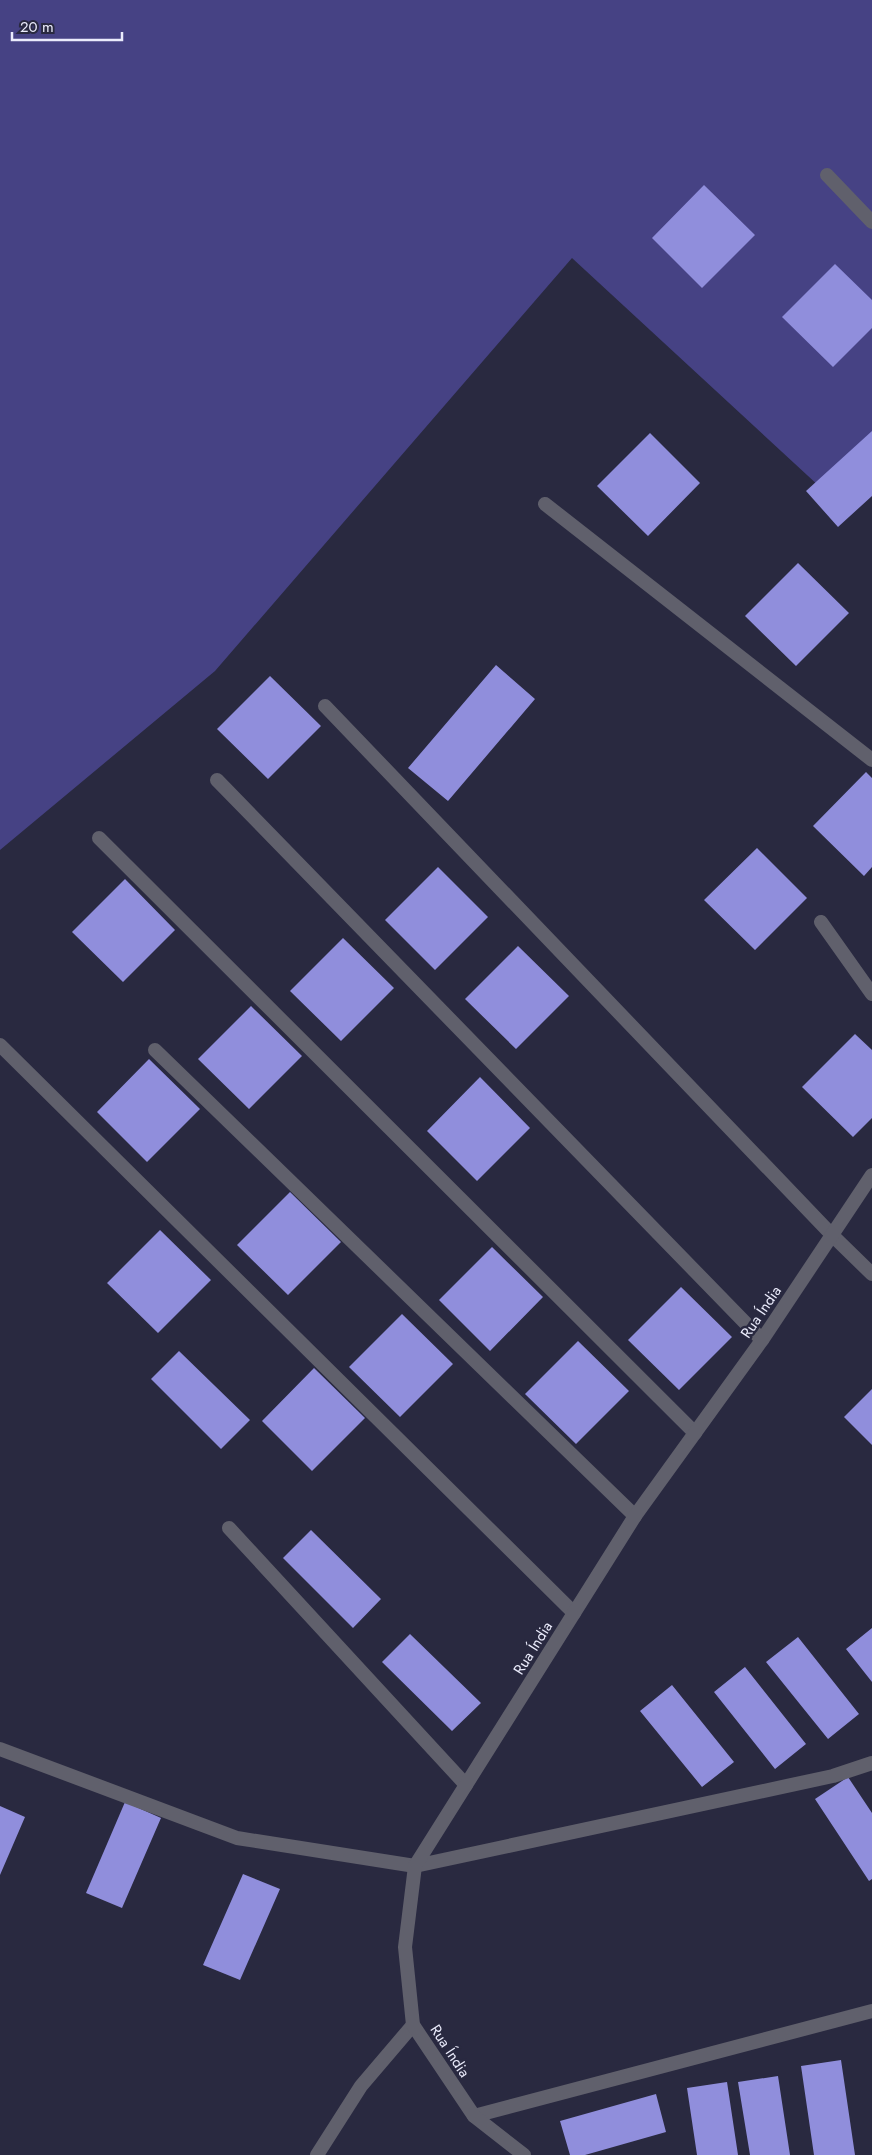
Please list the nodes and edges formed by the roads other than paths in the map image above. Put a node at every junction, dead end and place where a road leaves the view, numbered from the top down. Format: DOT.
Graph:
graph roads {
  1 [pos="827,175"];
  2 [pos="872,222"];
  3 [pos="545,504"];
  4 [pos="324,706"];
  5 [pos="872,760"];
  6 [pos="216,780"];
  7 [pos="99,838"];
  8 [pos="821,922"];
  9 [pos="872,994"];
  10 [pos="0,1044"];
  11 [pos="155,1050"];
  12 [pos="872,1175"];
  13 [pos="832,1235"];
  14 [pos="872,1274"];
  15 [pos="762,1340"];
  16 [pos="696,1433"];
  17 [pos="635,1516"];
  18 [pos="229,1528"];
  19 [pos="574,1614"];
  20 [pos="0,1749"];
  21 [pos="872,1763"];
  22 [pos="466,1785"];
  23 [pos="415,1866"];
  24 [pos="872,2011"];
  25 [pos="413,2025"];
  26 [pos="474,2116"];
  27 [pos="317,2155"];
  28 [pos="524,2155"];
  1 -- 2 [label="street"];
  3 -- 5 [label="street"];
  4 -- 13 [label="street"];
  6 -- 15 [label="street"];
  7 -- 16 [label="street"];
  8 -- 9 [label="street"];
  10 -- 19 [label="street"];
  11 -- 17 [label="street"];
  12 -- 13 [label="street, Rua Índia"];
  13 -- 14 [label="street"];
  13 -- 15 [label="street, Rua Índia"];
  15 -- 16 [label="street, Rua Índia"];
  16 -- 17 [label="street, Rua Índia"];
  17 -- 19 [label="street, Rua Índia"];
  18 -- 22 [label="street"];
  19 -- 22 [label="street, Rua Índia"];
  20 -- 23 [label="street"];
  21 -- 23 [label="street"];
  22 -- 23 [label="street, Rua Índia"];
  23 -- 25 [label="street, Rua Índia"];
  24 -- 26 [label="street"];
  25 -- 26 [label="street, Rua Índia"];
  25 -- 27 [label="street"];
  26 -- 28 [label="street, Rua Índia"];
}
